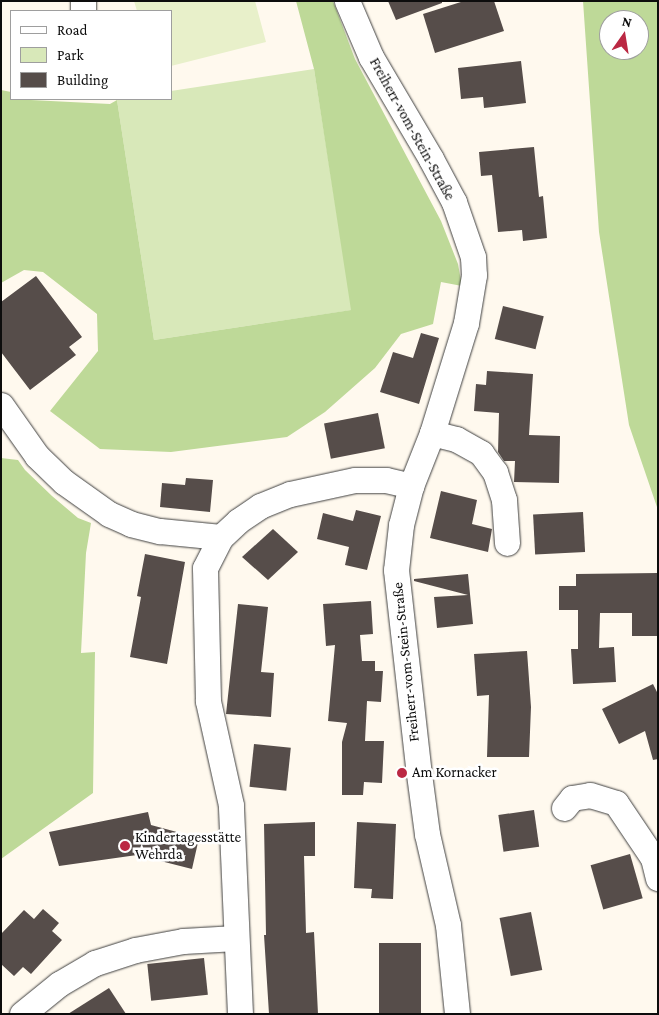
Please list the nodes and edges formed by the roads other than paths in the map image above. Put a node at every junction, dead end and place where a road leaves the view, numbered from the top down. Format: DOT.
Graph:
graph roads {
  1 [pos="347,1"];
  2 [pos="1,405"];
  3 [pos="432,433"];
  4 [pos="411,486"];
  5 [pos="221,537"];
  6 [pos="507,543"];
  7 [pos="564,808"];
  8 [pos="658,878"];
  9 [pos="236,938"];
  10 [pos="22,1014"];
  11 [pos="240,1014"];
  12 [pos="457,1014"];
  1 -- 3 [label="street, Freiherr-vom-Stein-Straße"];
  2 -- 5 [label="street"];
  3 -- 4 [label="street, Freiherr-vom-Stein-Straße"];
  3 -- 6 [label="street"];
  4 -- 5 [label="street"];
  4 -- 12 [label="street, Freiherr-vom-Stein-Straße"];
  5 -- 9 [label="street"];
  7 -- 8 [label="street"];
  9 -- 10 [label="street"];
  9 -- 11 [label="street"];
}
